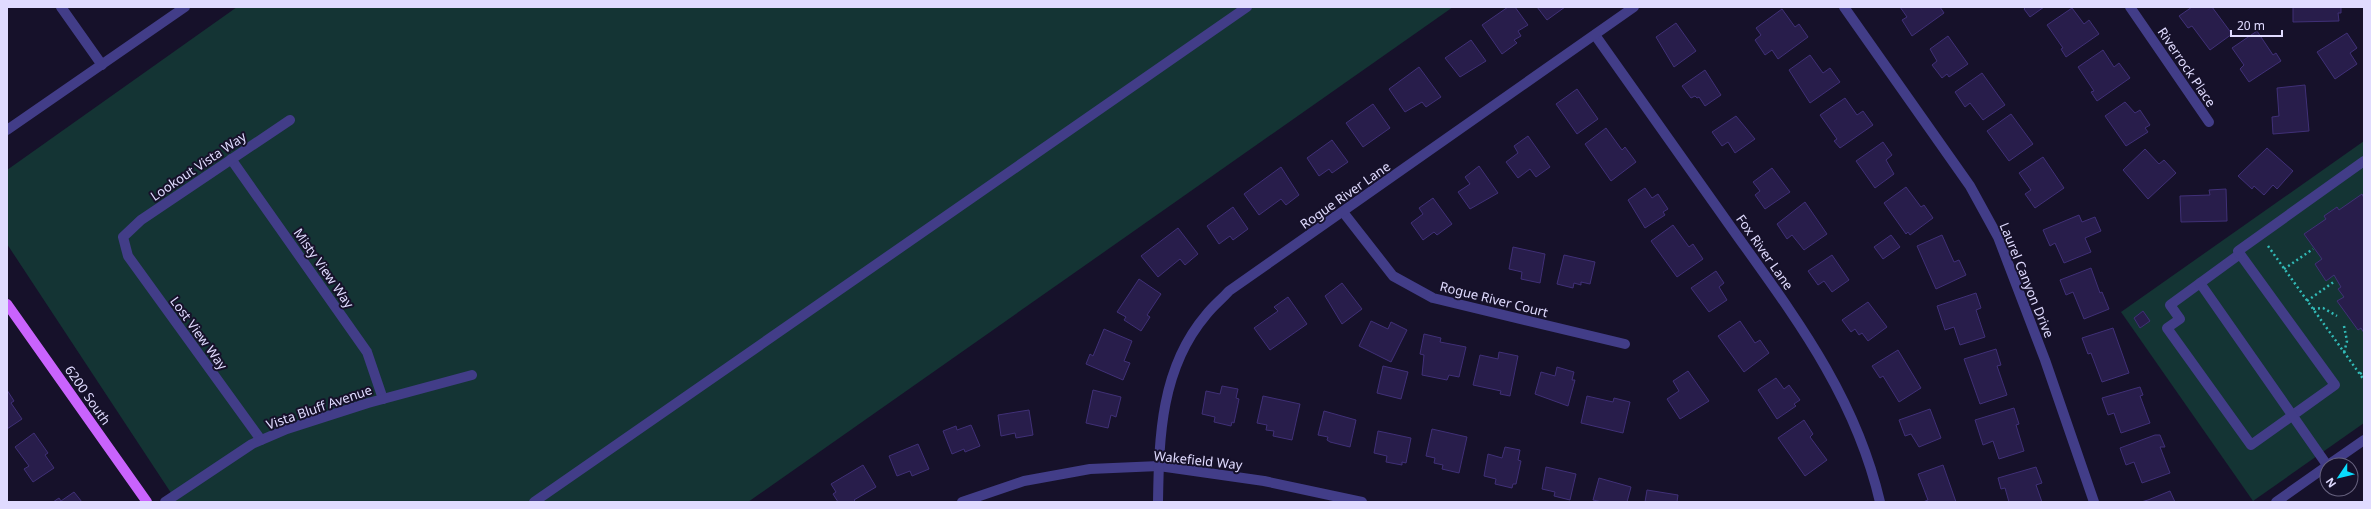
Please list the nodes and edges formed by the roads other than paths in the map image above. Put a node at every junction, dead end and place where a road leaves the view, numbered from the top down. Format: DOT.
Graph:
graph roads {
  1 [pos="61,7"];
  2 [pos="185,7"];
  3 [pos="1247,7"];
  4 [pos="1634,7"];
  5 [pos="1844,7"];
  6 [pos="2130,7"];
  7 [pos="1595,35"];
  8 [pos="102,65"];
  9 [pos="290,120"];
  10 [pos="2209,122"];
  11 [pos="7,130"];
  12 [pos="231,159"];
  13 [pos="2364,161"];
  14 [pos="1343,212"];
  15 [pos="123,237"];
  16 [pos="2240,254"];
  17 [pos="2200,283"];
  18 [pos="7,304"];
  19 [pos="1625,344"];
  20 [pos="472,375"];
  21 [pos="382,399"];
  22 [pos="2292,415"];
  23 [pos="260,440"];
  24 [pos="2364,440"];
  25 [pos="2322,457"];
  26 [pos="2340,457"];
  27 [pos="1159,466"];
  28 [pos="2319,471"];
  29 [pos="147,502"];
  30 [pos="165,502"];
  31 [pos="534,502"];
  32 [pos="962,502"];
  33 [pos="1158,502"];
  34 [pos="1362,502"];
  35 [pos="1880,502"];
  36 [pos="2094,502"];
  37 [pos="2276,502"];
  1 -- 8 [label="street"];
  2 -- 8 [label="street"];
  3 -- 31 [label="street"];
  4 -- 7 [label="street, Rogue River Lane"];
  5 -- 36 [label="street, Laurel Canyon Drive"];
  6 -- 10 [label="street, Riverrock Place"];
  7 -- 14 [label="street, Rogue River Lane"];
  7 -- 35 [label="street, Fox River Lane"];
  8 -- 11 [label="street"];
  9 -- 12 [label="street, Lookout Vista Way"];
  12 -- 15 [label="street, Lookout Vista Way"];
  12 -- 21 [label="street, Misty View Way"];
  13 -- 16 [label="street"];
  14 -- 19 [label="street, Rogue River Court"];
  14 -- 27 [label="street, Rogue River Lane"];
  15 -- 23 [label="street, Lost View Way"];
  16 -- 17 [label="street"];
  16 -- 22 [label="street"];
  17 -- 22 [label="street"];
  17 -- 22 [label="street"];
  18 -- 29 [label="main road, 6200 South"];
  20 -- 21 [label="street, Vista Bluff Avenue"];
  21 -- 23 [label="street, Vista Bluff Avenue"];
  22 -- 25 [label="street"];
  23 -- 30 [label="street, Vista Bluff Avenue"];
  24 -- 26 [label="street"];
  27 -- 32 [label="street, Wakefield Way"];
  27 -- 33 [label="street, Rogue River Lane"];
  27 -- 34 [label="street, Wakefield Way"];
  28 -- 37 [label="street"];
}
